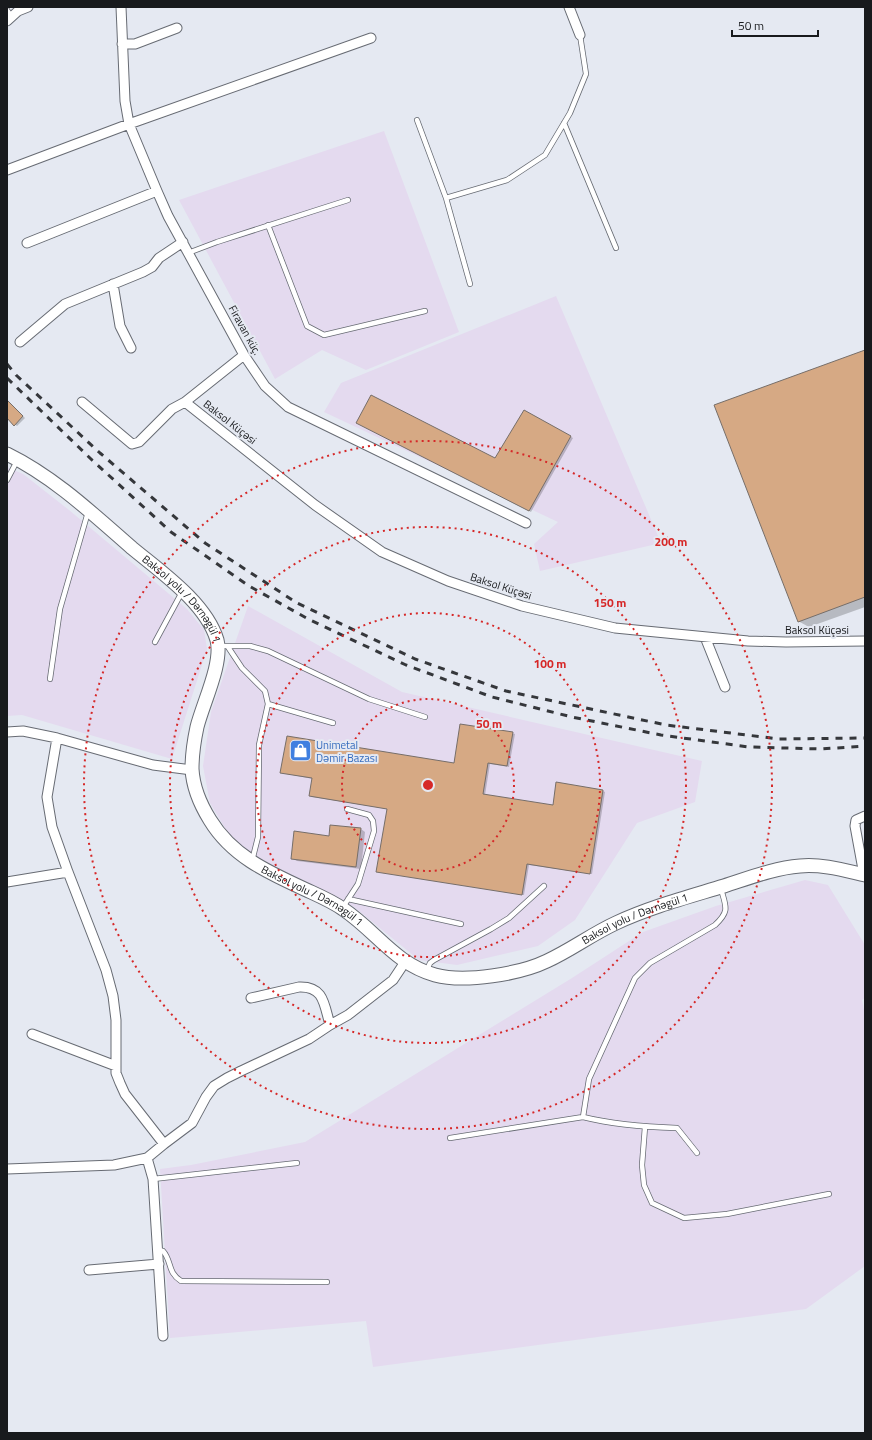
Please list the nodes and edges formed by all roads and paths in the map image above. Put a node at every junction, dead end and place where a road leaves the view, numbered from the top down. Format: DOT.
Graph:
graph roads {
  1 [pos="28,7"];
  2 [pos="121,7"];
  3 [pos="569,7"];
  4 [pos="9,16"];
  5 [pos="177,28"];
  6 [pos="580,35"];
  7 [pos="370,38"];
  8 [pos="122,44"];
  9 [pos="417,120"];
  10 [pos="564,123"];
  11 [pos="129,124"];
  12 [pos="7,170"];
  13 [pos="157,191"];
  14 [pos="446,198"];
  15 [pos="348,200"];
  16 [pos="268,225"];
  17 [pos="182,242"];
  18 [pos="27,243"];
  19 [pos="616,248"];
  20 [pos="188,253"];
  21 [pos="113,284"];
  22 [pos="470,284"];
  23 [pos="425,311"];
  24 [pos="20,342"];
  25 [pos="131,348"];
  26 [pos="244,355"];
  27 [pos="82,402"];
  28 [pos="185,402"];
  29 [pos="12,457"];
  30 [pos="7,480"];
  31 [pos="89,510"];
  32 [pos="526,523"];
  33 [pos="183,591"];
  34 [pos="705,637"];
  35 [pos="155,642"];
  36 [pos="865,642"];
  37 [pos="223,645"];
  38 [pos="50,679"];
  39 [pos="725,687"];
  40 [pos="268,704"];
  41 [pos="425,717"];
  42 [pos="333,723"];
  43 [pos="7,732"];
  44 [pos="57,738"];
  45 [pos="192,770"];
  46 [pos="347,809"];
  47 [pos="865,816"];
  48 [pos="252,863"];
  49 [pos="68,872"];
  50 [pos="865,875"];
  51 [pos="7,882"];
  52 [pos="544,886"];
  53 [pos="720,887"];
  54 [pos="345,904"];
  55 [pos="461,924"];
  56 [pos="404,962"];
  57 [pos="426,972"];
  58 [pos="251,998"];
  59 [pos="330,1024"];
  60 [pos="32,1034"];
  61 [pos="116,1066"];
  62 [pos="584,1117"];
  63 [pos="645,1127"];
  64 [pos="450,1138"];
  65 [pos="164,1144"];
  66 [pos="697,1153"];
  67 [pos="147,1158"];
  68 [pos="296,1163"];
  69 [pos="7,1169"];
  70 [pos="153,1179"];
  71 [pos="829,1194"];
  72 [pos="158,1250"];
  73 [pos="159,1264"];
  74 [pos="89,1270"];
  75 [pos="327,1282"];
  76 [pos="163,1336"];
  1 -- 4 [label="street"];
  2 -- 8 [label="street, Firavan küç."];
  3 -- 6 [label="street"];
  5 -- 8 [label="street"];
  6 -- 10 [label="lane"];
  7 -- 11 [label="street"];
  8 -- 11 [label="street, Firavan küç."];
  9 -- 14 [label="lane"];
  10 -- 14 [label="lane"];
  10 -- 19 [label="lane"];
  11 -- 12 [label="street"];
  11 -- 13 [label="street, Firavan küç."];
  13 -- 17 [label="street, Firavan küç."];
  13 -- 18 [label="street"];
  14 -- 22 [label="lane"];
  15 -- 16 [label="lane"];
  16 -- 20 [label="lane"];
  16 -- 23 [label="lane"];
  17 -- 20 [label="street, Firavan küç."];
  17 -- 21 [label="street"];
  20 -- 26 [label="street, Firavan küç."];
  21 -- 24 [label="street"];
  21 -- 25 [label="street"];
  26 -- 28 [label="street"];
  26 -- 32 [label="street, Firavan küç."];
  27 -- 28 [label="street"];
  28 -- 34 [label="street, Baksol Küçəsi"];
  29 -- 30 [label="lane"];
  29 -- 31 [label="main road, Baksol yolu / Dərnəgül 1"];
  31 -- 33 [label="main road, Baksol yolu / Dərnəgül 1"];
  31 -- 38 [label="lane"];
  33 -- 35 [label="lane"];
  33 -- 37 [label="main road, Baksol yolu / Dərnəgül 1"];
  34 -- 36 [label="street, Baksol Küçəsi"];
  34 -- 39 [label="street"];
  37 -- 40 [label="lane"];
  37 -- 41 [label="lane"];
  37 -- 45 [label="main road, Baksol yolu / Dərnəgül 1"];
  40 -- 42 [label="lane"];
  40 -- 48 [label="lane"];
  43 -- 44 [label="street"];
  44 -- 45 [label="street"];
  44 -- 49 [label="street"];
  45 -- 48 [label="main road, Baksol yolu / Dərnəgül 1"];
  46 -- 54 [label="lane"];
  47 -- 50 [label="street"];
  48 -- 54 [label="main road, Baksol yolu / Dərnəgül 1"];
  49 -- 51 [label="street"];
  49 -- 61 [label="street"];
  50 -- 53 [label="main road, Baksol yolu / Dərnəgül 1"];
  52 -- 57 [label="lane"];
  53 -- 57 [label="main road, Baksol yolu / Dərnəgül 1"];
  53 -- 62 [label="lane"];
  54 -- 55 [label="lane"];
  54 -- 56 [label="main road, Baksol yolu / Dərnəgül 1"];
  56 -- 57 [label="main road, Baksol yolu / Dərnəgül 1"];
  56 -- 59 [label="street"];
  58 -- 59 [label="street"];
  59 -- 65 [label="street"];
  60 -- 61 [label="street"];
  61 -- 65 [label="street"];
  62 -- 63 [label="lane"];
  62 -- 64 [label="lane"];
  63 -- 66 [label="lane"];
  63 -- 71 [label="lane"];
  65 -- 67 [label="street"];
  67 -- 69 [label="street"];
  67 -- 70 [label="street"];
  68 -- 70 [label="lane"];
  70 -- 72 [label="street"];
  72 -- 73 [label="street"];
  72 -- 75 [label="lane"];
  73 -- 74 [label="street"];
  73 -- 76 [label="street"];
}
